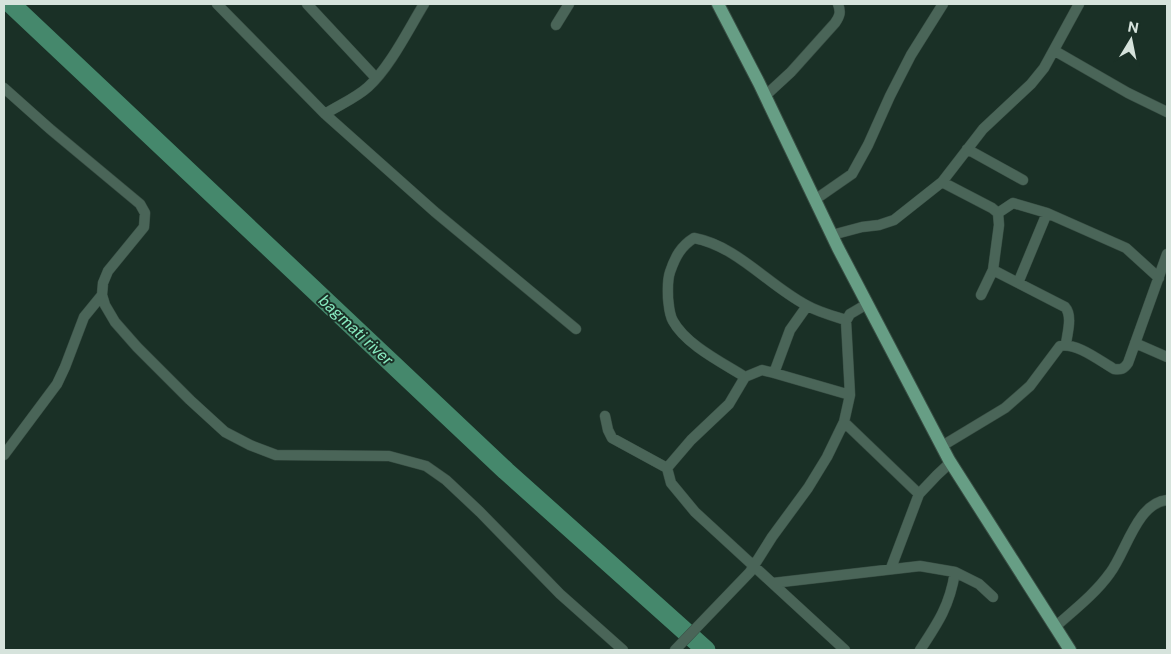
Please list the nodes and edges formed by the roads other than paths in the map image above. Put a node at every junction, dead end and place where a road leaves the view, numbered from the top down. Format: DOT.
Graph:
graph roads {
  1 [pos="217,4"];
  2 [pos="306,4"];
  3 [pos="424,4"];
  4 [pos="569,4"];
  5 [pos="718,4"];
  6 [pos="838,4"];
  7 [pos="943,4"];
  8 [pos="1079,4"];
  9 [pos="556,25"];
  10 [pos="1055,50"];
  11 [pos="376,78"];
  12 [pos="4,88"];
  13 [pos="765,96"];
  14 [pos="1167,112"];
  15 [pos="325,114"];
  16 [pos="967,149"];
  17 [pos="1023,180"];
  18 [pos="942,182"];
  19 [pos="816,199"];
  20 [pos="998,213"];
  21 [pos="1046,213"];
  22 [pos="832,234"];
  23 [pos="1167,254"];
  24 [pos="993,270"];
  25 [pos="1159,278"];
  26 [pos="1018,283"];
  27 [pos="102,295"];
  28 [pos="981,295"];
  29 [pos="868,304"];
  30 [pos="807,306"];
  31 [pos="846,320"];
  32 [pos="576,329"];
  33 [pos="1135,343"];
  34 [pos="1066,344"];
  35 [pos="1167,357"];
  36 [pos="774,373"];
  37 [pos="745,377"];
  38 [pos="850,395"];
  39 [pos="605,416"];
  40 [pos="844,422"];
  41 [pos="942,446"];
  42 [pos="4,455"];
  43 [pos="951,462"];
  44 [pos="666,468"];
  45 [pos="919,494"];
  46 [pos="1167,500"];
  47 [pos="891,568"];
  48 [pos="752,569"];
  49 [pos="955,572"];
  50 [pos="772,583"];
  51 [pos="993,597"];
  52 [pos="1056,627"];
  53 [pos="623,650"];
  54 [pos="675,650"];
  55 [pos="845,650"];
  56 [pos="920,650"];
  57 [pos="1070,650"];
  1 -- 15 [label="street"];
  2 -- 11 [label="street"];
  3 -- 11 [label="street"];
  4 -- 9 [label="street"];
  5 -- 13 [label="main road"];
  6 -- 13 [label="street"];
  7 -- 19 [label="street"];
  8 -- 10 [label="street"];
  10 -- 14 [label="street"];
  10 -- 16 [label="street"];
  11 -- 15 [label="street"];
  12 -- 27 [label="street"];
  13 -- 19 [label="main road"];
  15 -- 32 [label="street"];
  16 -- 17 [label="street"];
  16 -- 18 [label="street"];
  18 -- 20 [label="street"];
  18 -- 22 [label="street"];
  19 -- 22 [label="main road"];
  20 -- 21 [label="street"];
  20 -- 24 [label="street"];
  21 -- 25 [label="street"];
  21 -- 26 [label="street"];
  22 -- 29 [label="main road"];
  23 -- 25 [label="street"];
  24 -- 26 [label="street"];
  24 -- 28 [label="street"];
  25 -- 33 [label="street"];
  26 -- 34 [label="street"];
  27 -- 42 [label="street"];
  27 -- 53 [label="street"];
  29 -- 31 [label="street"];
  29 -- 41 [label="main road"];
  30 -- 31 [label="street"];
  30 -- 36 [label="street"];
  30 -- 37 [label="street"];
  31 -- 38 [label="street"];
  33 -- 34 [label="street"];
  33 -- 35 [label="street"];
  34 -- 41 [label="street"];
  36 -- 37 [label="street"];
  36 -- 38 [label="street"];
  37 -- 44 [label="street"];
  38 -- 40 [label="street"];
  39 -- 44 [label="street"];
  40 -- 45 [label="street"];
  40 -- 48 [label="street"];
  41 -- 43 [label="main road"];
  43 -- 45 [label="street"];
  43 -- 52 [label="main road"];
  44 -- 48 [label="street"];
  45 -- 47 [label="street"];
  46 -- 52 [label="street"];
  47 -- 49 [label="street"];
  47 -- 50 [label="street"];
  48 -- 50 [label="street"];
  48 -- 54 [label="street"];
  49 -- 51 [label="street"];
  49 -- 56 [label="street"];
  50 -- 55 [label="street"];
  52 -- 57 [label="main road"];
}
